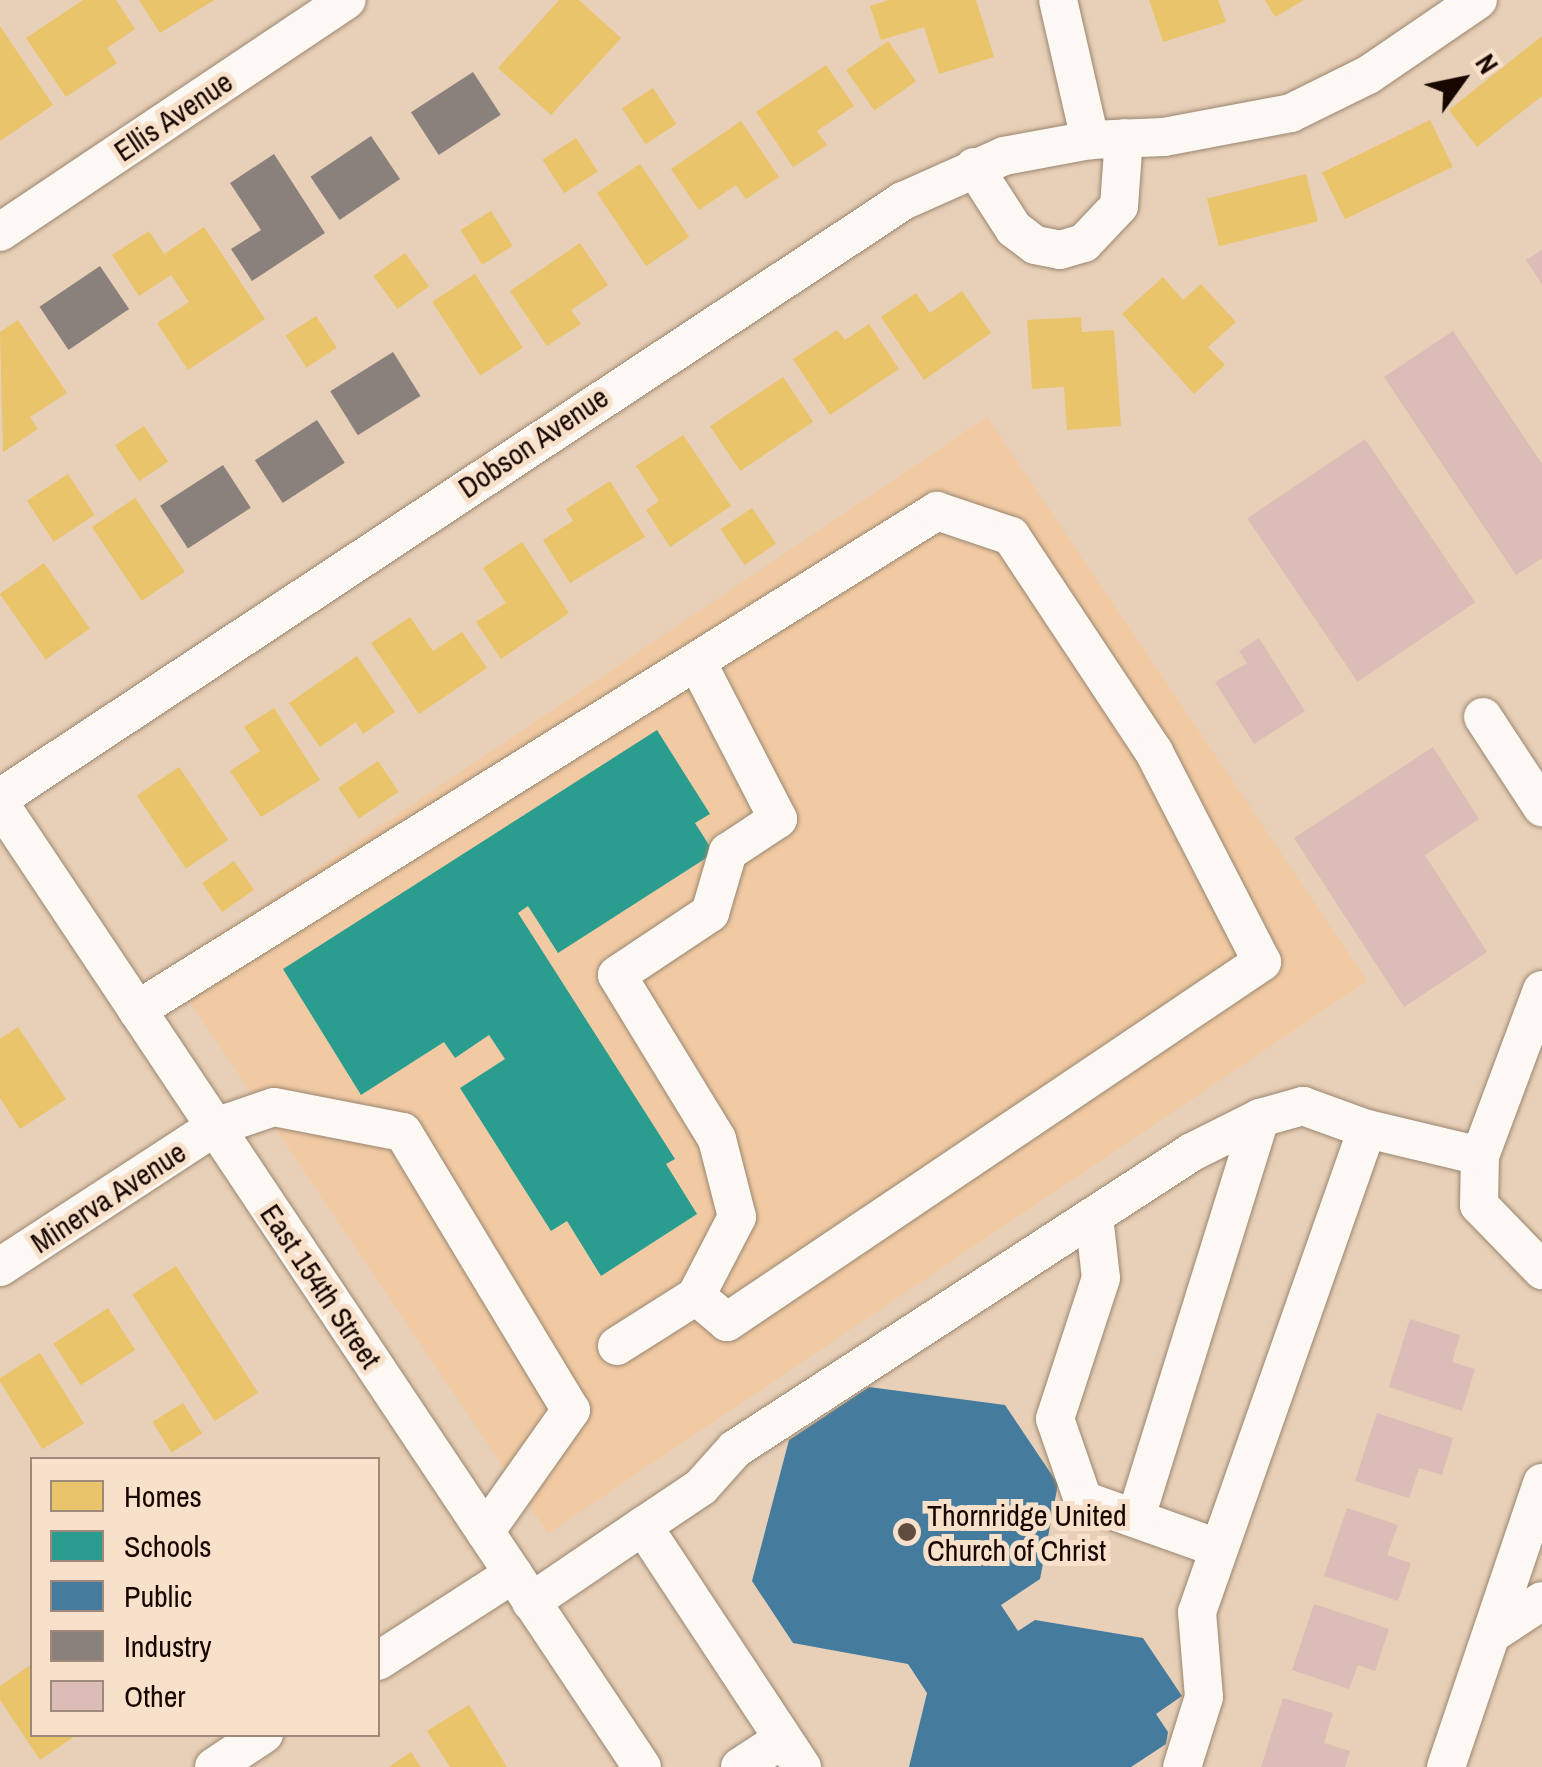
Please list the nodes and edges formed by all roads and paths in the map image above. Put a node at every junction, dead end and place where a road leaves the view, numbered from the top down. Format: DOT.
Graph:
graph roads {
  1 [pos="346,0"];
  2 [pos="1058,0"];
  3 [pos="1478,0"];
  4 [pos="1107,139"];
  5 [pos="974,167"];
  6 [pos="0,232"];
  7 [pos="698,662"];
  8 [pos="1483,717"];
  9 [pos="0,801"];
  10 [pos="1542,807"];
  11 [pos="1542,990"];
  12 [pos="137,1010"];
  13 [pos="1260,1118"];
  14 [pos="215,1127"];
  15 [pos="1368,1129"];
  16 [pos="1480,1156"];
  17 [pos="1094,1216"];
  18 [pos="0,1267"];
  19 [pos="1542,1270"];
  20 [pos="696,1296"];
  21 [pos="617,1346"];
  22 [pos="1542,1483"];
  23 [pos="1136,1517"];
  24 [pos="643,1526"];
  25 [pos="485,1532"];
  26 [pos="1218,1548"];
  27 [pos="522,1588"];
  28 [pos="1542,1601"];
  29 [pos="1495,1632"];
  30 [pos="380,1661"];
  31 [pos="259,1737"];
  32 [pos="792,1753"];
  33 [pos="214,1767"];
  34 [pos="642,1767"];
  35 [pos="740,1767"];
  36 [pos="1182,1767"];
  37 [pos="1446,1767"];
  1 -- 6 [label="street, Ellis Avenue"];
  2 -- 4 [label="street"];
  3 -- 4 [label="street, Dobson Avenue"];
  4 -- 5 [label="street, Dobson Avenue"];
  4 -- 5 [label="street"];
  5 -- 9 [label="street, Dobson Avenue"];
  7 -- 12 [label="street"];
  7 -- 20 [label="street"];
  7 -- 20 [label="street"];
  8 -- 10 [label="street"];
  9 -- 12 [label="street, East 154th Street"];
  11 -- 16 [label="street"];
  12 -- 14 [label="street, East 154th Street"];
  13 -- 15 [label="street"];
  13 -- 17 [label="street"];
  13 -- 23 [label="street"];
  14 -- 18 [label="street, Minerva Avenue"];
  14 -- 25 [label="street, East 154th Street"];
  14 -- 25 [label="street, Minerva Avenue"];
  15 -- 16 [label="street"];
  15 -- 26 [label="street"];
  16 -- 19 [label="street"];
  17 -- 23 [label="street"];
  17 -- 24 [label="street"];
  20 -- 21 [label="street"];
  22 -- 29 [label="street"];
  23 -- 26 [label="street"];
  24 -- 27 [label="street"];
  24 -- 32 [label="street"];
  25 -- 27 [label="street, East 154th Street"];
  26 -- 36 [label="street"];
  27 -- 30 [label="street"];
  27 -- 34 [label="street, East 154th Street"];
  28 -- 29 [label="street"];
  29 -- 37 [label="street"];
  31 -- 33 [label="street"];
  32 -- 35 [label="street"];
}
